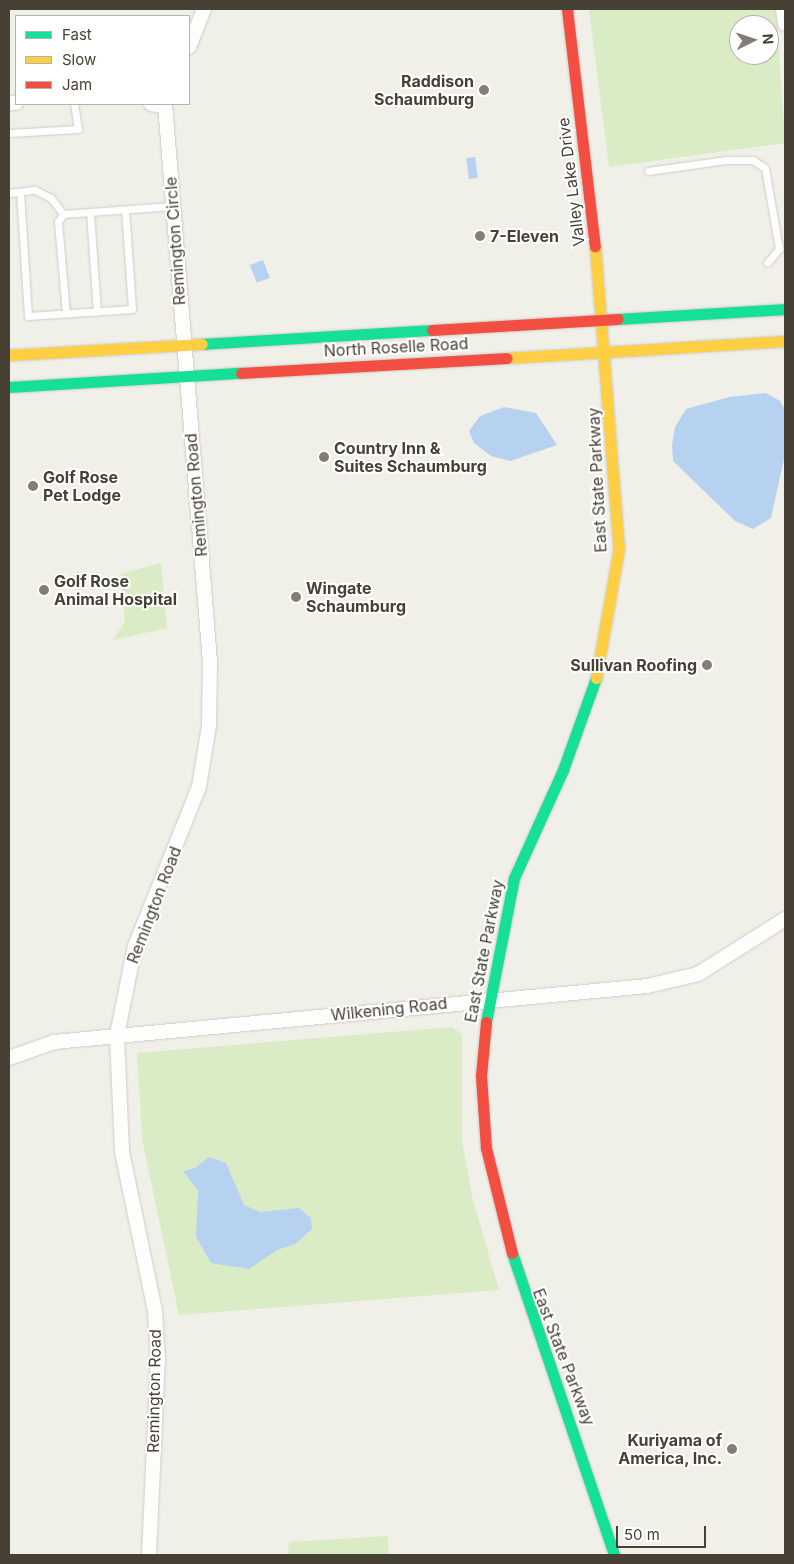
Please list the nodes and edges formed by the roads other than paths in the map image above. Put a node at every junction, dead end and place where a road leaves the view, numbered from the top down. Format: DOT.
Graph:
graph roads {
  1 [pos="204,9"];
  2 [pos="567,9"];
  3 [pos="784,9"];
  4 [pos="785,24"];
  5 [pos="190,44"];
  6 [pos="74,105"];
  7 [pos="160,105"];
  8 [pos="9,133"];
  9 [pos="648,170"];
  10 [pos="20,192"];
  11 [pos="9,193"];
  12 [pos="172,206"];
  13 [pos="125,210"];
  14 [pos="90,212"];
  15 [pos="63,214"];
  16 [pos="767,263"];
  17 [pos="785,309"];
  18 [pos="97,312"];
  19 [pos="66,314"];
  20 [pos="603,318"];
  21 [pos="785,341"];
  22 [pos="182,342"];
  23 [pos="606,351"];
  24 [pos="9,355"];
  25 [pos="184,376"];
  26 [pos="9,387"];
  27 [pos="785,919"];
  28 [pos="488,999"];
  29 [pos="117,1035"];
  30 [pos="9,1058"];
  31 [pos="150,1555"];
  32 [pos="614,1555"];
  1 -- 5 [label="street"];
  2 -- 20 [label="street, Valley Lake Drive"];
  3 -- 4 [label="street"];
  6 -- 8 [label="lane"];
  7 -- 12 [label="street, Remington Circle"];
  9 -- 16 [label="lane"];
  10 -- 11 [label="lane"];
  10 -- 15 [label="lane"];
  10 -- 19 [label="lane"];
  12 -- 13 [label="lane"];
  12 -- 22 [label="street, Remington Circle"];
  13 -- 14 [label="lane"];
  13 -- 18 [label="lane"];
  14 -- 15 [label="lane"];
  14 -- 18 [label="lane"];
  15 -- 19 [label="lane"];
  17 -- 20 [label="street, North Roselle Road"];
  18 -- 19 [label="lane"];
  20 -- 22 [label="street, North Roselle Road"];
  20 -- 23 [label="street, Valley Lake Drive"];
  21 -- 23 [label="street, North Roselle Road"];
  22 -- 24 [label="street, North Roselle Road"];
  22 -- 25 [label="street, Remington Circle"];
  23 -- 25 [label="street, North Roselle Road"];
  23 -- 28 [label="street, East State Parkway"];
  25 -- 26 [label="street, North Roselle Road"];
  25 -- 29 [label="street, Remington Road"];
  27 -- 28 [label="street, Wilkening Road"];
  28 -- 29 [label="street, Wilkening Road"];
  28 -- 32 [label="street, East State Parkway"];
  29 -- 30 [label="street, Wilkening Road"];
  29 -- 31 [label="street, Remington Road"];
}
